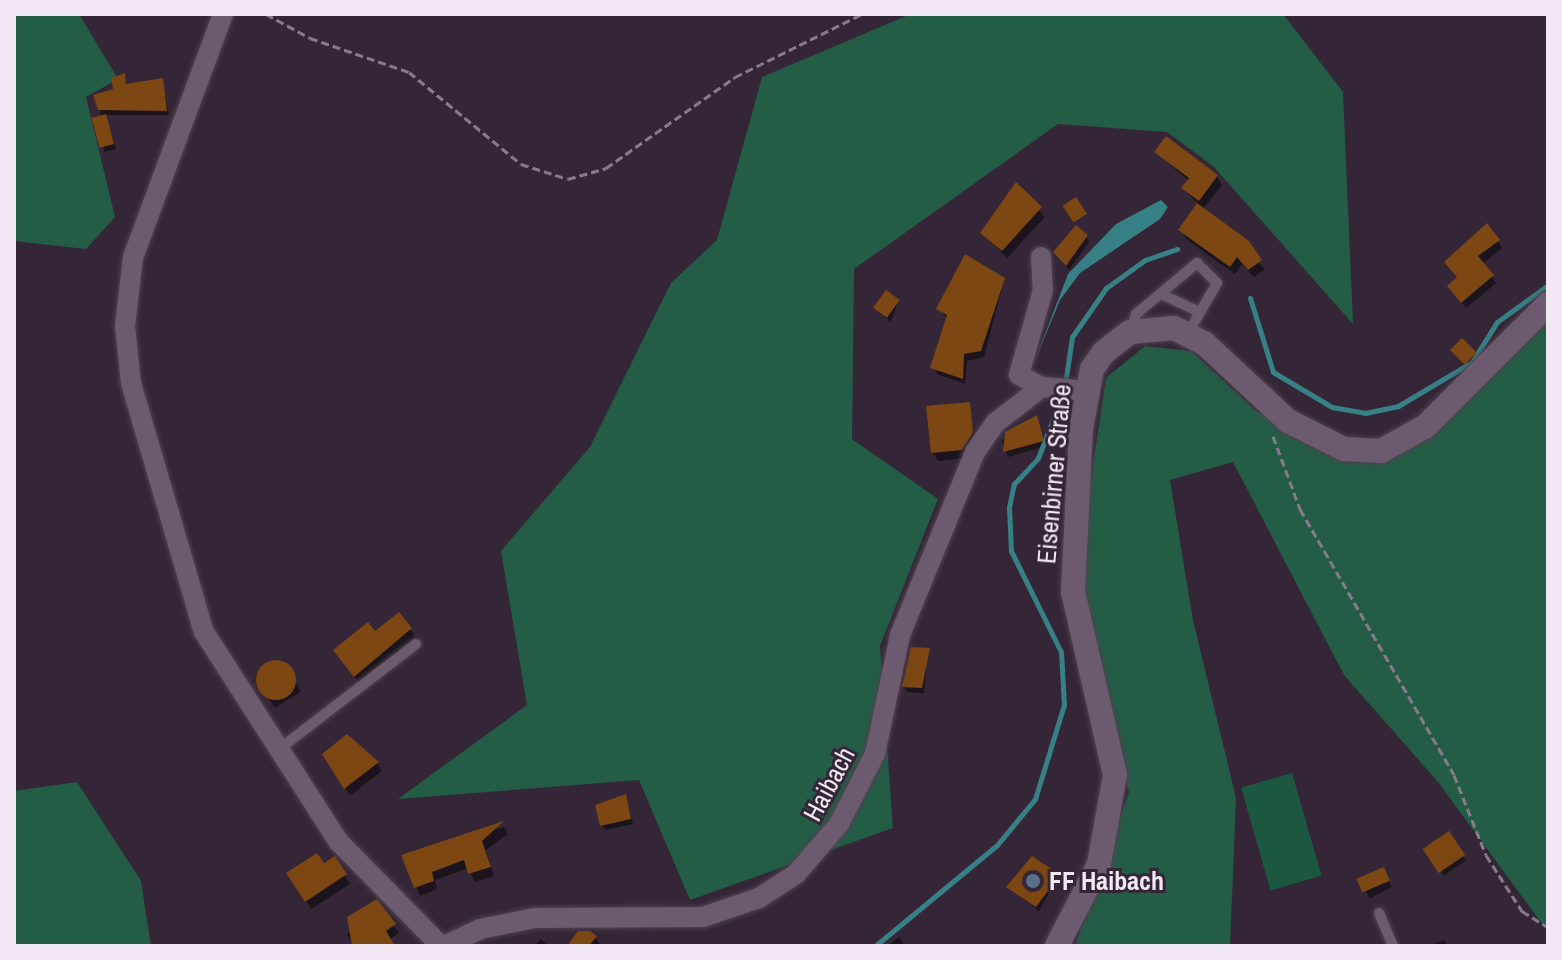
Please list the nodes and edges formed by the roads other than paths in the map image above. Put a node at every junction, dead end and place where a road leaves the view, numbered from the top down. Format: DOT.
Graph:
graph roads {
  1 [pos="223,14"];
  2 [pos="1041,257"];
  3 [pos="1163,295"];
  4 [pos="1548,304"];
  5 [pos="1192,322"];
  6 [pos="1130,332"];
  7 [pos="1062,388"];
  8 [pos="416,644"];
  9 [pos="276,752"];
  10 [pos="1379,913"];
  11 [pos="442,946"];
  12 [pos="1057,946"];
  13 [pos="1393,946"];
  1 -- 9 [label="street"];
  2 -- 7 [label="street"];
  3 -- 5 [label="lane"];
  3 -- 5 [label="lane"];
  3 -- 6 [label="lane"];
  4 -- 5 [label="main road"];
  5 -- 6 [label="main road"];
  6 -- 7 [label="main road, Eisenbirner Straße"];
  7 -- 11 [label="street, Haibach"];
  7 -- 12 [label="main road, Eisenbirner Straße"];
  8 -- 9 [label="lane"];
  9 -- 11 [label="street"];
  10 -- 13 [label="lane"];
}
